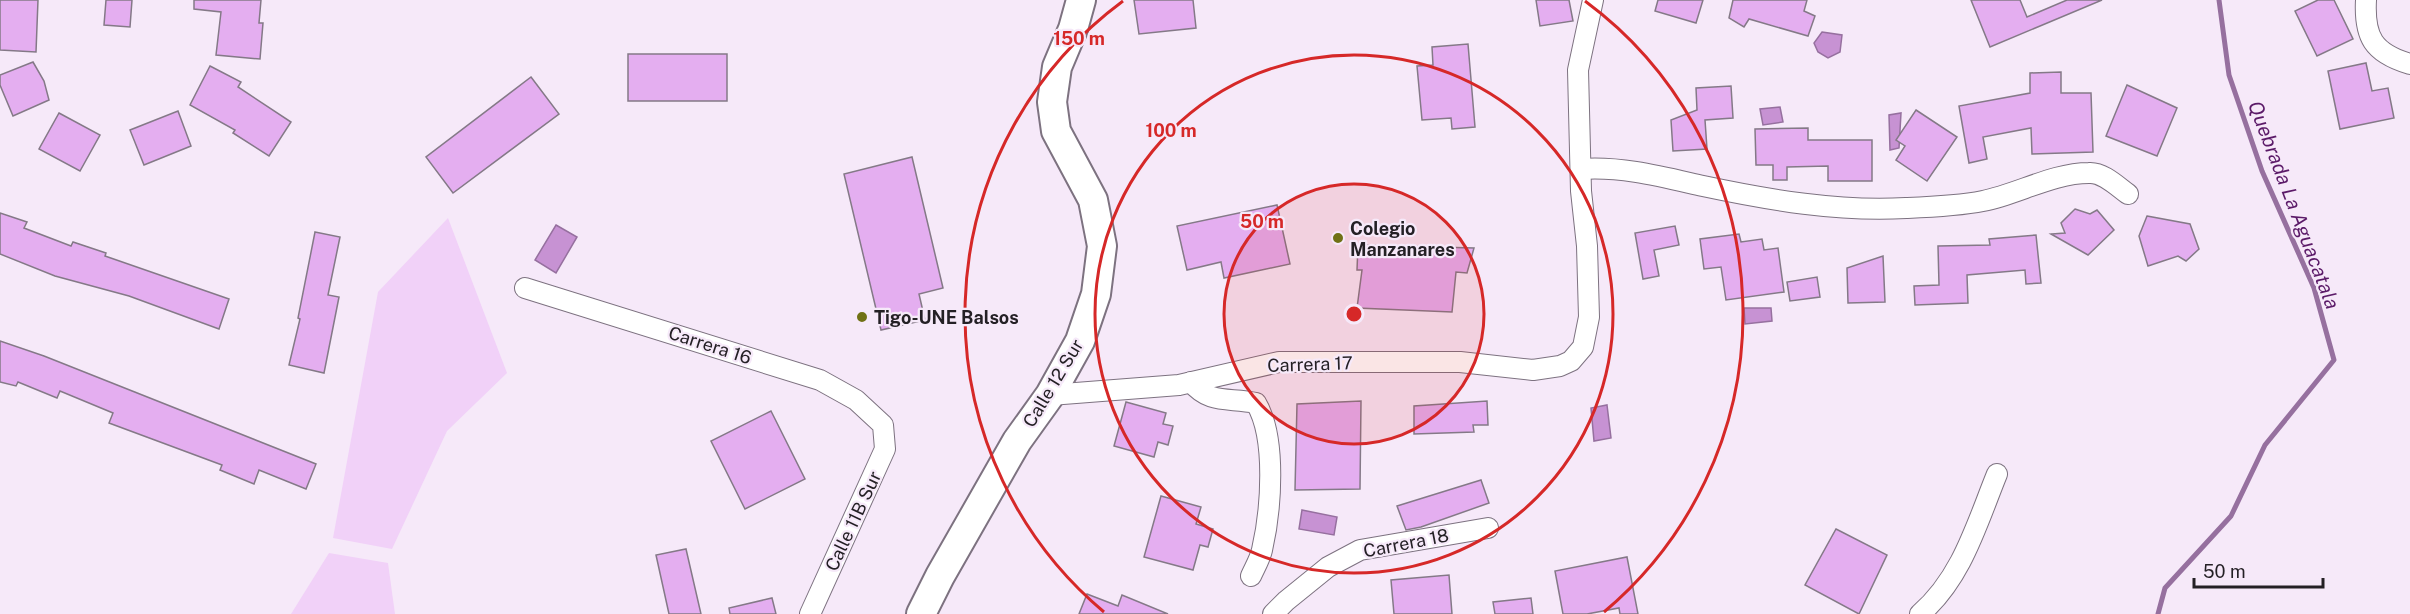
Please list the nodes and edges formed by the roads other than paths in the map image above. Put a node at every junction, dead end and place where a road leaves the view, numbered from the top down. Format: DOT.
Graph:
graph roads {
  1 [pos="1081,0"];
  2 [pos="2366,0"];
  3 [pos="1589,4"];
  4 [pos="2410,64"];
  5 [pos="1581,169"];
  6 [pos="2128,194"];
  7 [pos="525,288"];
  8 [pos="1191,382"];
  9 [pos="1050,395"];
  10 [pos="883,425"];
  11 [pos="1997,474"];
  12 [pos="1488,528"];
  13 [pos="1251,576"];
  14 [pos="810,614"];
  15 [pos="921,614"];
  16 [pos="1273,614"];
  17 [pos="1920,614"];
  1 -- 9 [label="main road, Calle 12 Sur"];
  2 -- 4 [label="street"];
  3 -- 5 [label="street"];
  5 -- 6 [label="street"];
  5 -- 8 [label="street, Carrera 17"];
  7 -- 10 [label="street, Carrera 16"];
  8 -- 9 [label="street, Carrera 17"];
  8 -- 13 [label="street"];
  9 -- 15 [label="main road, Calle 12 Sur"];
  10 -- 14 [label="street, Calle 11B Sur"];
  11 -- 17 [label="street"];
  12 -- 16 [label="street, Carrera 18"];
}
